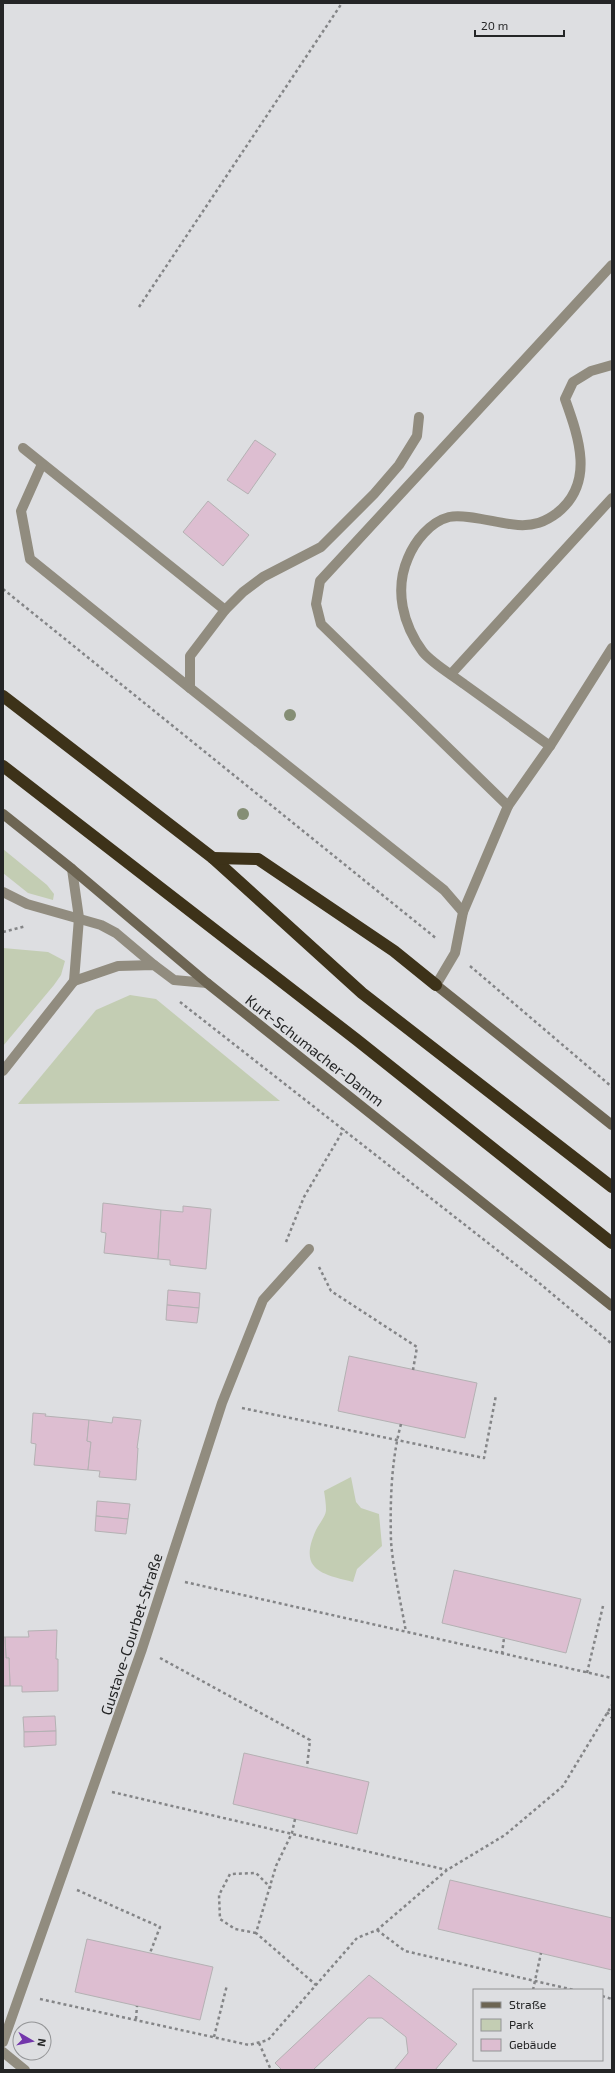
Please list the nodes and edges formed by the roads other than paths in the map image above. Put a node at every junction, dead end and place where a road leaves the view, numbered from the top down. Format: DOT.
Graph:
graph roads {
  1 [pos="612,265"];
  2 [pos="612,365"];
  3 [pos="419,417"];
  4 [pos="23,448"];
  5 [pos="42,464"];
  6 [pos="612,498"];
  7 [pos="225,610"];
  8 [pos="612,648"];
  9 [pos="451,674"];
  10 [pos="190,688"];
  11 [pos="3,696"];
  12 [pos="550,746"];
  13 [pos="3,766"];
  14 [pos="508,806"];
  15 [pos="3,814"];
  16 [pos="213,858"];
  17 [pos="72,869"];
  18 [pos="3,892"];
  19 [pos="463,912"];
  20 [pos="79,918"];
  21 [pos="154,965"];
  22 [pos="74,981"];
  23 [pos="207,983"];
  24 [pos="436,985"];
  25 [pos="3,1071"];
  26 [pos="612,1125"];
  27 [pos="612,1187"];
  28 [pos="612,1243"];
  29 [pos="309,1249"];
  30 [pos="612,1306"];
  31 [pos="3,2042"];
  32 [pos="3,2052"];
  33 [pos="25,2070"];
  1 -- 14 [label="street"];
  2 -- 9 [label="street"];
  3 -- 7 [label="street"];
  4 -- 5 [label="street"];
  5 -- 7 [label="street"];
  5 -- 10 [label="street"];
  6 -- 9 [label="street"];
  7 -- 10 [label="street"];
  8 -- 12 [label="street"];
  9 -- 12 [label="street"];
  10 -- 19 [label="street"];
  11 -- 16 [label="highway"];
  12 -- 14 [label="street"];
  13 -- 28 [label="highway"];
  14 -- 19 [label="street"];
  15 -- 17 [label="main road, Kurt-Schumacher-Damm"];
  16 -- 24 [label="highway"];
  16 -- 27 [label="highway"];
  17 -- 20 [label="street"];
  17 -- 23 [label="main road, Kurt-Schumacher-Damm"];
  18 -- 20 [label="street"];
  19 -- 24 [label="street"];
  20 -- 21 [label="street"];
  20 -- 22 [label="street"];
  21 -- 22 [label="street"];
  21 -- 23 [label="street"];
  22 -- 25 [label="street"];
  23 -- 30 [label="main road, Kurt-Schumacher-Damm"];
  24 -- 26 [label="main road"];
  29 -- 31 [label="street, Gustave-Courbet-Straße"];
  32 -- 33 [label="street"];
}
